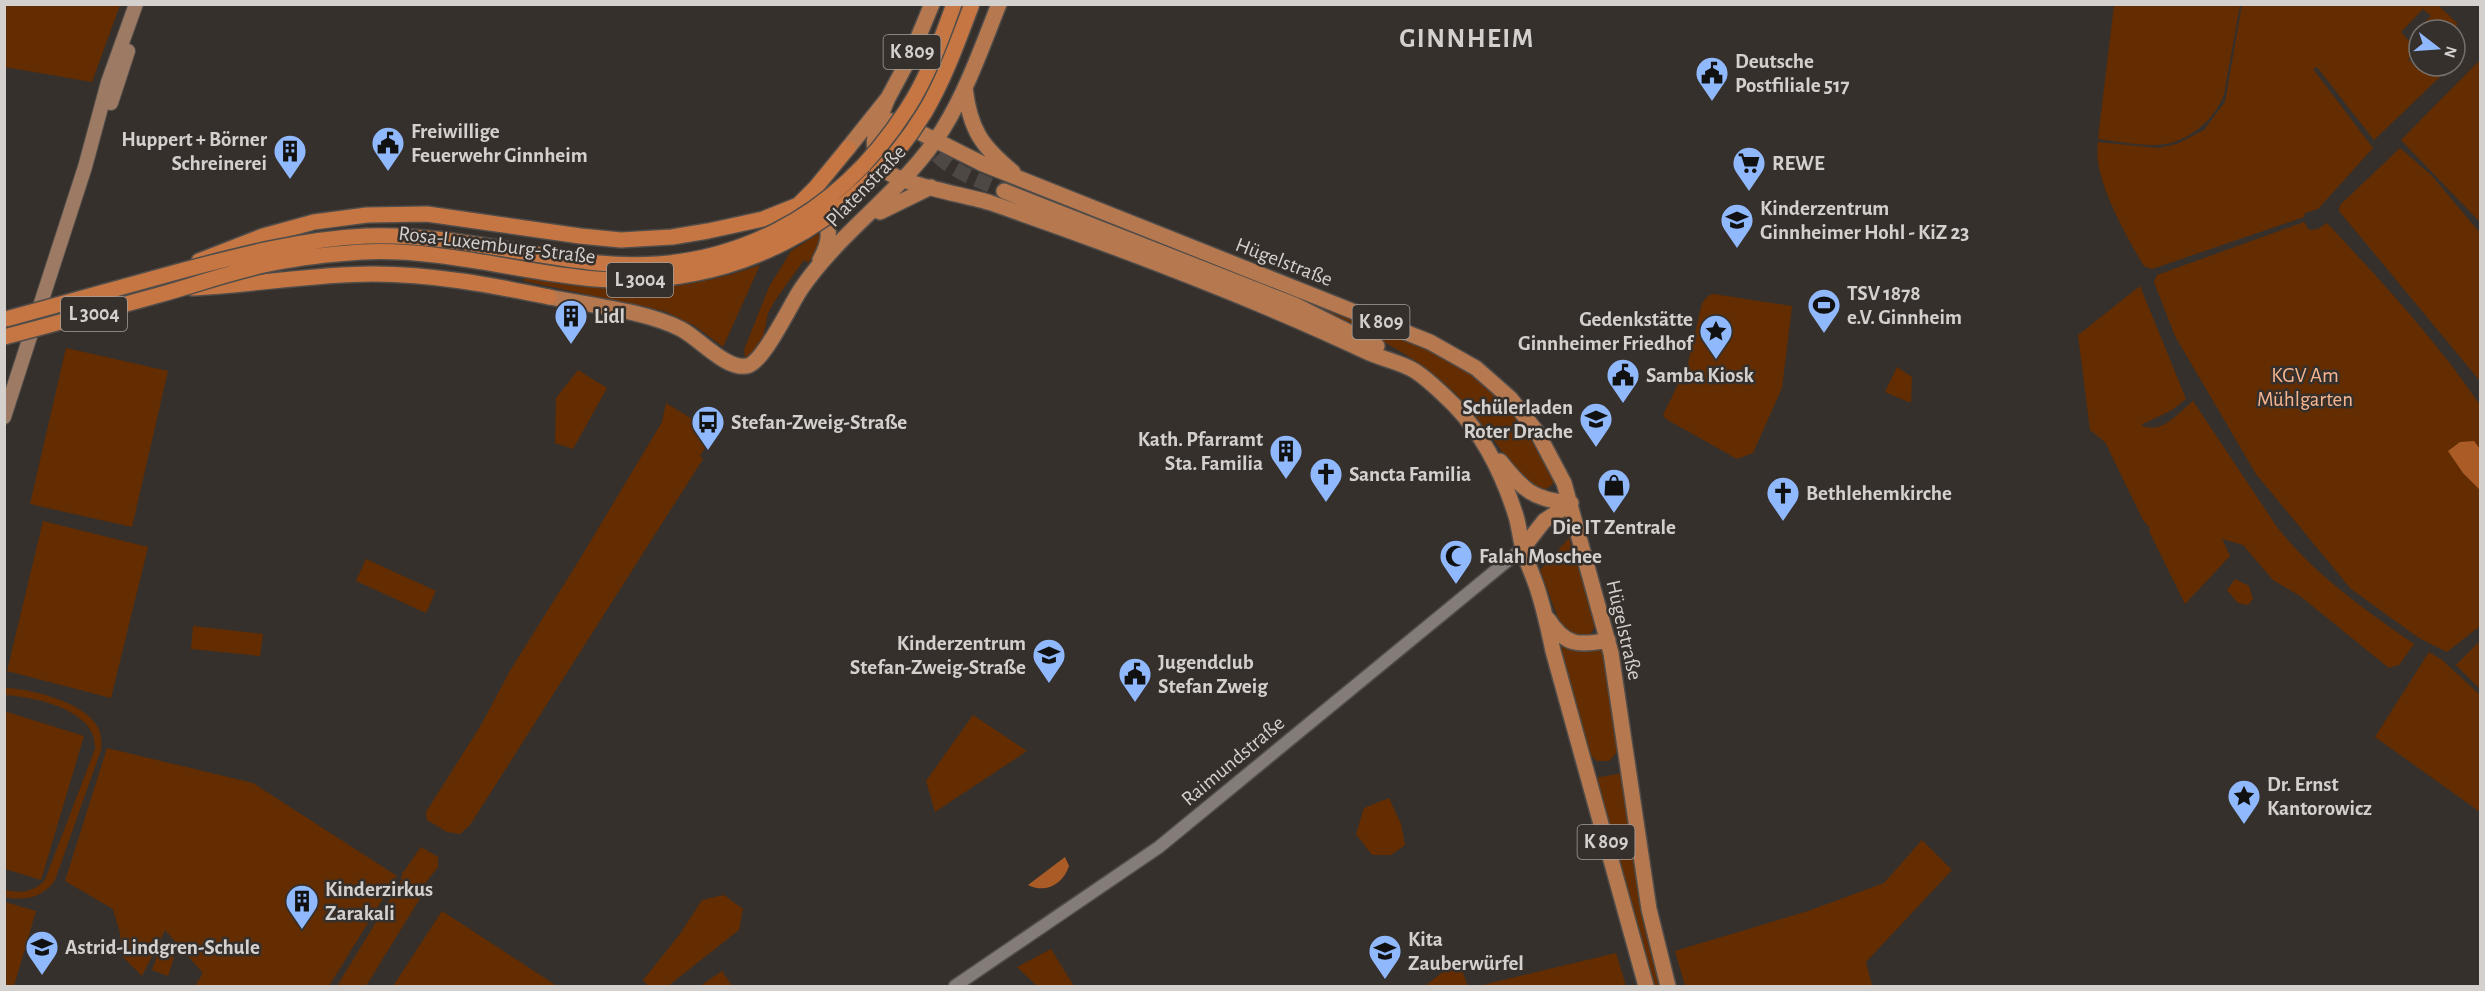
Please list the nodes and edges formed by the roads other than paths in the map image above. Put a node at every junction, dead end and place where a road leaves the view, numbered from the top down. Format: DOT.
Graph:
graph roads {
  1 [pos="135,4"];
  2 [pos="142,4"];
  3 [pos="932,4"];
  4 [pos="954,4"];
  5 [pos="972,4"];
  6 [pos="999,4"];
  7 [pos="965,88"];
  8 [pos="888,98"];
  9 [pos="879,122"];
  10 [pos="863,130"];
  11 [pos="935,141"];
  12 [pos="848,148"];
  13 [pos="85,167"];
  14 [pos="905,179"];
  15 [pos="1025,181"];
  16 [pos="931,188"];
  17 [pos="1004,191"];
  18 [pos="804,206"];
  19 [pos="862,223"];
  20 [pos="814,270"];
  21 [pos="160,276"];
  22 [pos="182,288"];
  23 [pos="549,297"];
  24 [pos="5,319"];
  25 [pos="4,337"];
  26 [pos="1414,370"];
  27 [pos="4,417"];
  28 [pos="1484,442"];
  29 [pos="1571,503"];
  30 [pos="1522,548"];
  31 [pos="1545,614"];
  32 [pos="1608,640"];
  33 [pos="956,987"];
  34 [pos="1646,987"];
  35 [pos="1668,987"];
  1 -- 13 [label="main road"];
  2 -- 13 [label="main road"];
  3 -- 8 [label="main road, Platenstraße / K 809"];
  4 -- 21 [label="highway, Rosa-Luxemburg-Straße / L 3004, bridge"];
  5 -- 22 [label="highway, Rosa-Luxemburg-Straße / L 3004, bridge"];
  6 -- 7 [label="main road, Platenstraße / K 809"];
  7 -- 11 [label="main road, Platenstraße"];
  7 -- 15 [label="main road, K 809"];
  8 -- 9 [label="main road, K 809"];
  8 -- 10 [label="main road, Platenstraße"];
  9 -- 10 [label="main road"];
  9 -- 11 [label="main road, Hügelstraße"];
  9 -- 14 [label="main road, K 809"];
  10 -- 12 [label="main road, Platenstraße"];
  11 -- 14 [label="main road, Platenstraße"];
  11 -- 15 [label="main road, Hügelstraße"];
  12 -- 18 [label="highway"];
  13 -- 27 [label="main road"];
  14 -- 16 [label="main road, K 809"];
  14 -- 19 [label="main road, Platenstraße"];
  15 -- 29 [label="main road, Hügelstraße / K 809"];
  16 -- 19 [label="main road"];
  16 -- 26 [label="main road, K 809"];
  17 -- 26 [label="main road, K 809"];
  18 -- 20 [label="main road"];
  18 -- 21 [label="highway, bridge"];
  19 -- 20 [label="main road, Platenstraße"];
  20 -- 23 [label="main road, Platenstraße"];
  21 -- 24 [label="highway, Rosa-Luxemburg-Straße / L 3004, bridge"];
  22 -- 23 [label="highway, bridge"];
  22 -- 25 [label="highway, Rosa-Luxemburg-Straße / L 3004, bridge"];
  26 -- 28 [label="main road, K 809"];
  28 -- 29 [label="main road"];
  28 -- 30 [label="main road, K 809"];
  29 -- 30 [label="main road"];
  29 -- 32 [label="main road, Hügelstraße / K 809"];
  30 -- 31 [label="main road, K 809"];
  30 -- 33 [label="street, Raimundstraße"];
  31 -- 32 [label="main road"];
  31 -- 34 [label="main road, K 809"];
  32 -- 35 [label="main road, Hügelstraße / K 809"];
}
